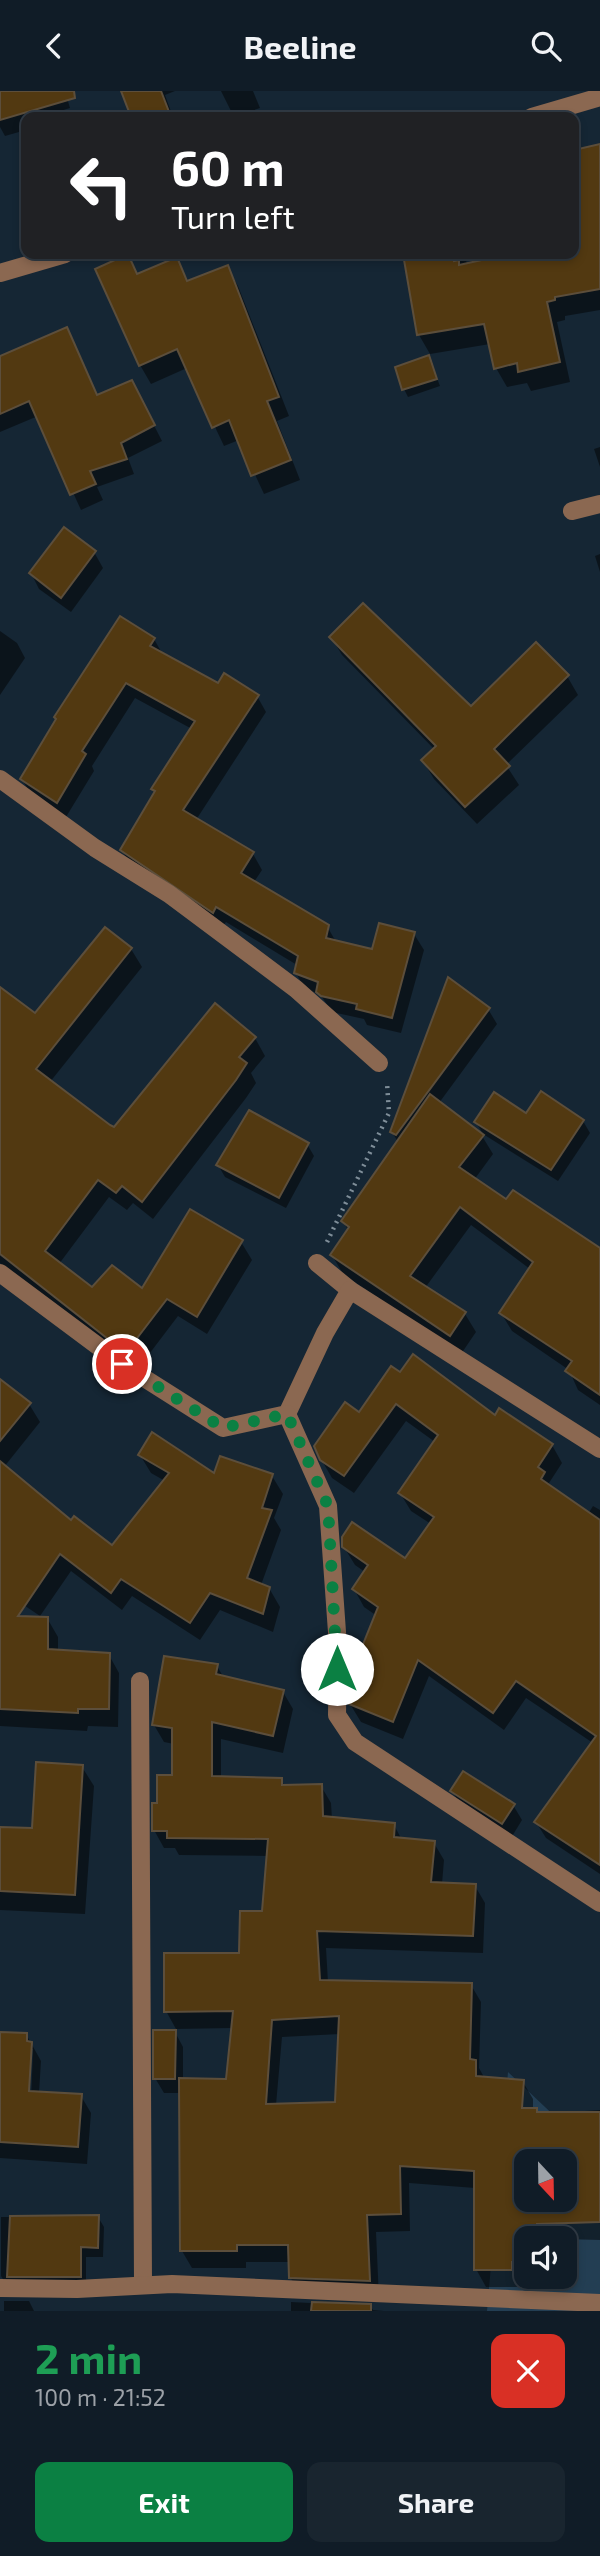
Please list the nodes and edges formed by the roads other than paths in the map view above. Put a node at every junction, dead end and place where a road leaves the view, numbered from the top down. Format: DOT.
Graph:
graph roads {
  1 [pos="600,97"];
  2 [pos="549,112"];
  3 [pos="48,259"];
  4 [pos="0,273"];
  5 [pos="600,504"];
  6 [pos="572,510"];
  7 [pos="0,779"];
  8 [pos="379,1063"];
  9 [pos="317,1263"];
  10 [pos="0,1273"];
  11 [pos="350,1290"];
  12 [pos="287,1414"];
  13 [pos="600,1449"];
  14 [pos="140,1681"];
  15 [pos="600,1903"];
  16 [pos="143,2284"];
  17 [pos="0,2288"];
  18 [pos="600,2302"];
  1 -- 2 [label="street"];
  3 -- 4 [label="street"];
  5 -- 6 [label="street"];
  7 -- 8 [label="street"];
  9 -- 11 [label="street"];
  10 -- 12 [label="street"];
  11 -- 12 [label="street"];
  11 -- 13 [label="street"];
  12 -- 15 [label="street"];
  14 -- 16 [label="street"];
  16 -- 17 [label="street"];
  16 -- 18 [label="street"];
}
